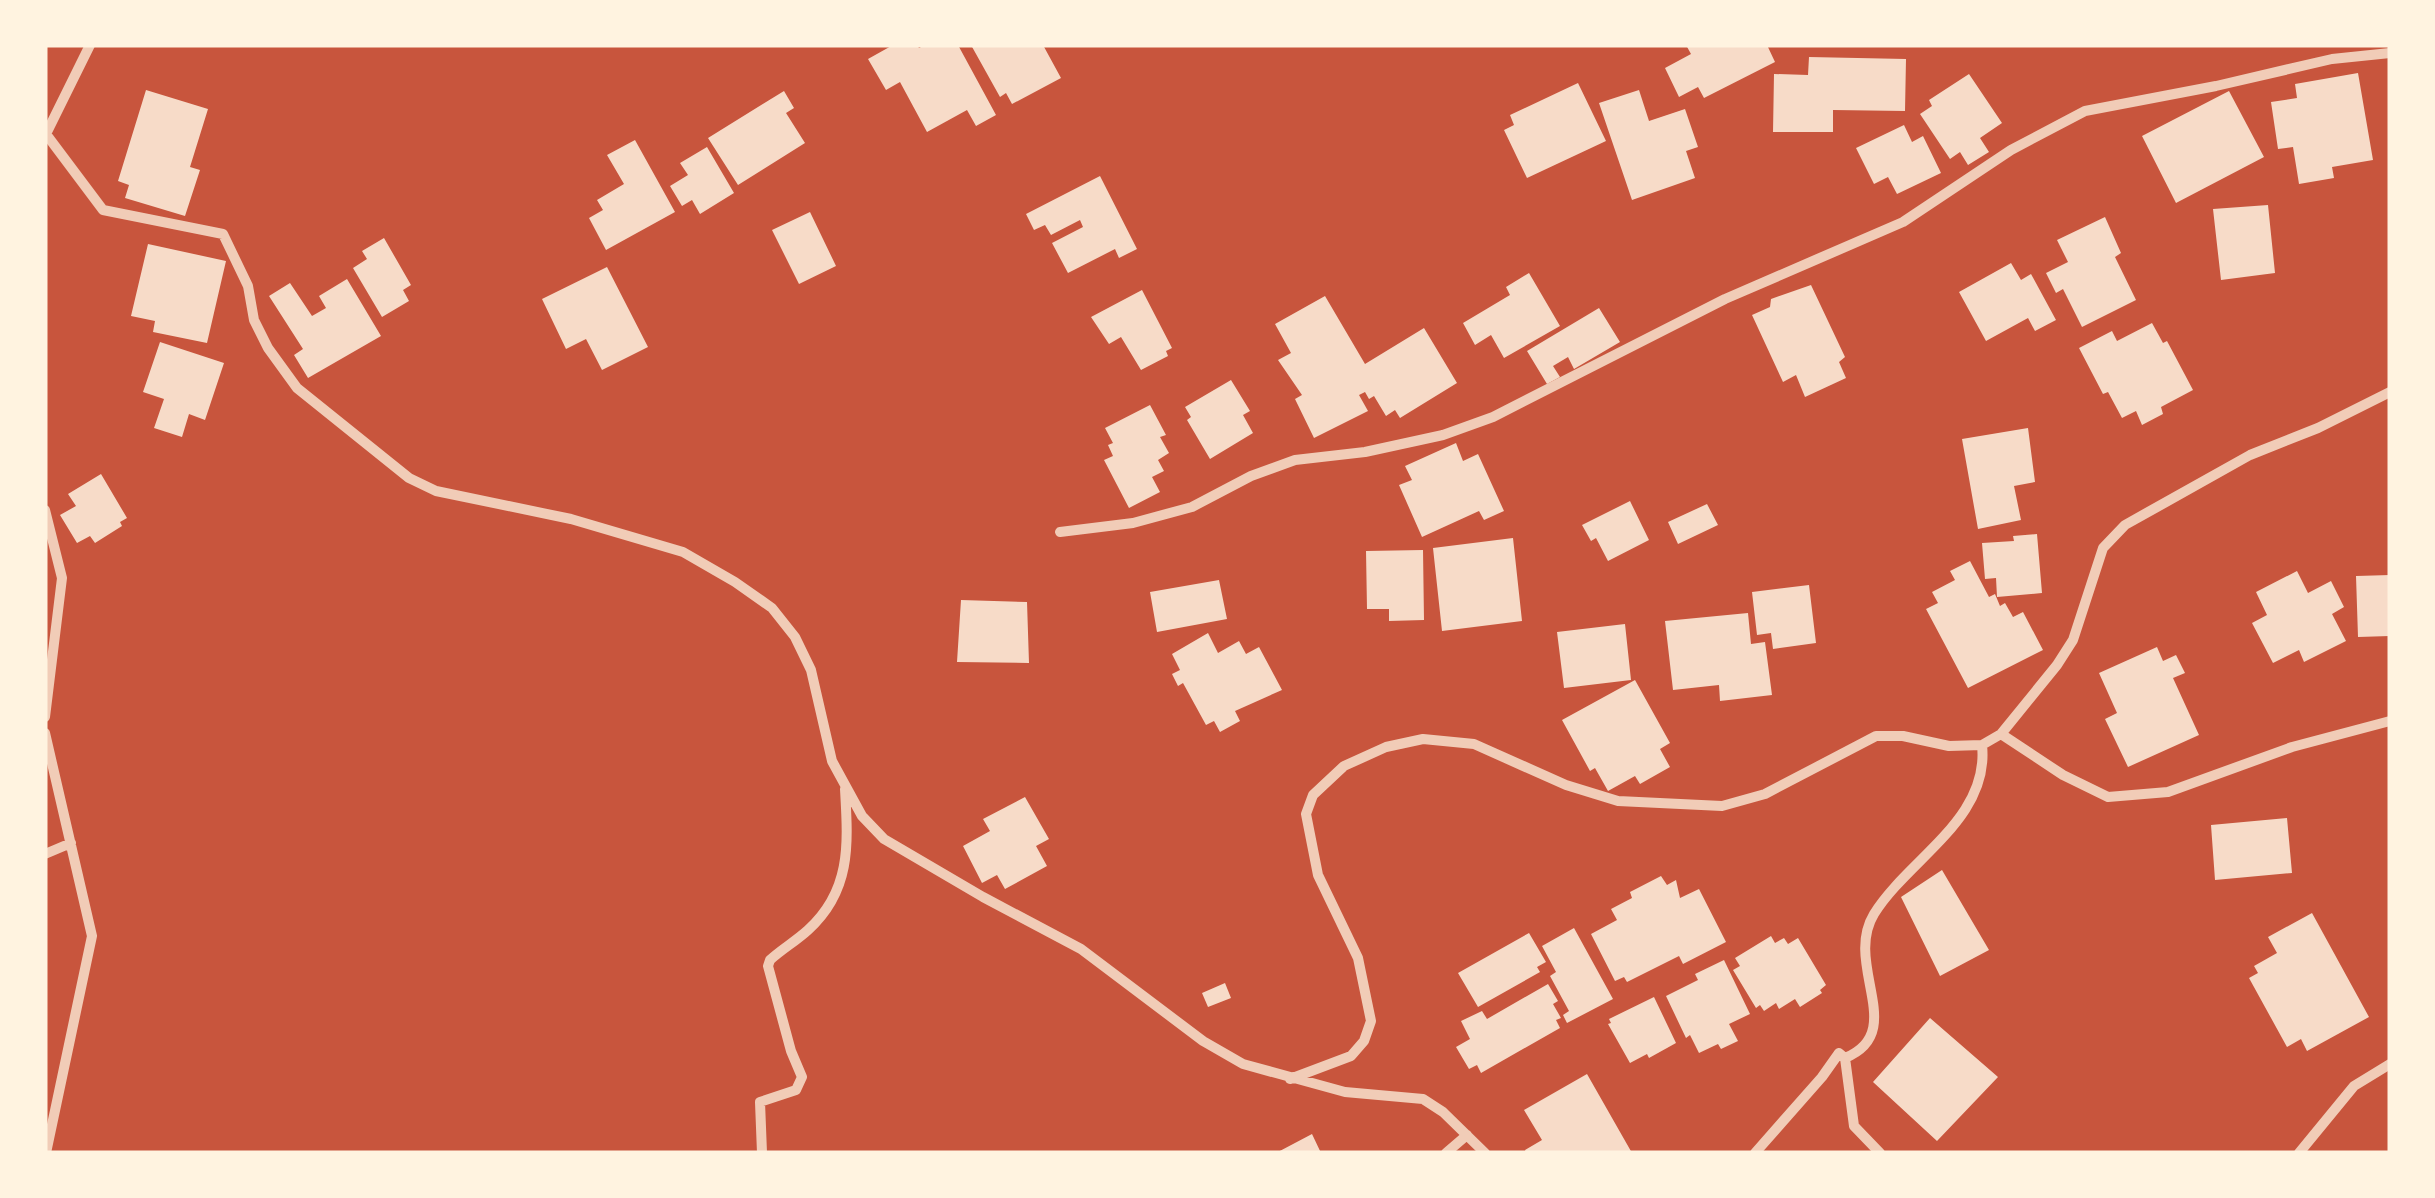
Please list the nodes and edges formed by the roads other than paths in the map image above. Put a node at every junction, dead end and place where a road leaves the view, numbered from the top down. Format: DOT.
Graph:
graph roads {
  1 [pos="90,45"];
  2 [pos="2390,52"];
  3 [pos="2390,392"];
  4 [pos="45,510"];
  5 [pos="1060,532"];
  6 [pos="45,718"];
  7 [pos="2390,721"];
  8 [pos="45,733"];
  9 [pos="2001,734"];
  10 [pos="1982,745"];
  11 [pos="844,785"];
  12 [pos="71,843"];
  13 [pos="45,854"];
  14 [pos="1845,1058"];
  15 [pos="2390,1064"];
  16 [pos="1289,1079"];
  17 [pos="1467,1135"];
  18 [pos="46,1153"];
  19 [pos="762,1153"];
  20 [pos="1446,1153"];
  21 [pos="1485,1153"];
  22 [pos="1755,1153"];
  23 [pos="1880,1153"];
  24 [pos="2299,1153"];
  1 -- 11 [label="street"];
  2 -- 5 [label="street"];
  3 -- 9 [label="street"];
  4 -- 6 [label="street"];
  7 -- 9 [label="street"];
  8 -- 12 [label="street"];
  9 -- 10 [label="street"];
  10 -- 14 [label="street"];
  10 -- 16 [label="street"];
  11 -- 16 [label="street"];
  11 -- 19 [label="street"];
  12 -- 13 [label="street"];
  12 -- 18 [label="street"];
  14 -- 22 [label="street"];
  14 -- 23 [label="street"];
  15 -- 24 [label="street"];
  16 -- 17 [label="street"];
  17 -- 20 [label="street"];
  17 -- 21 [label="street"];
}
